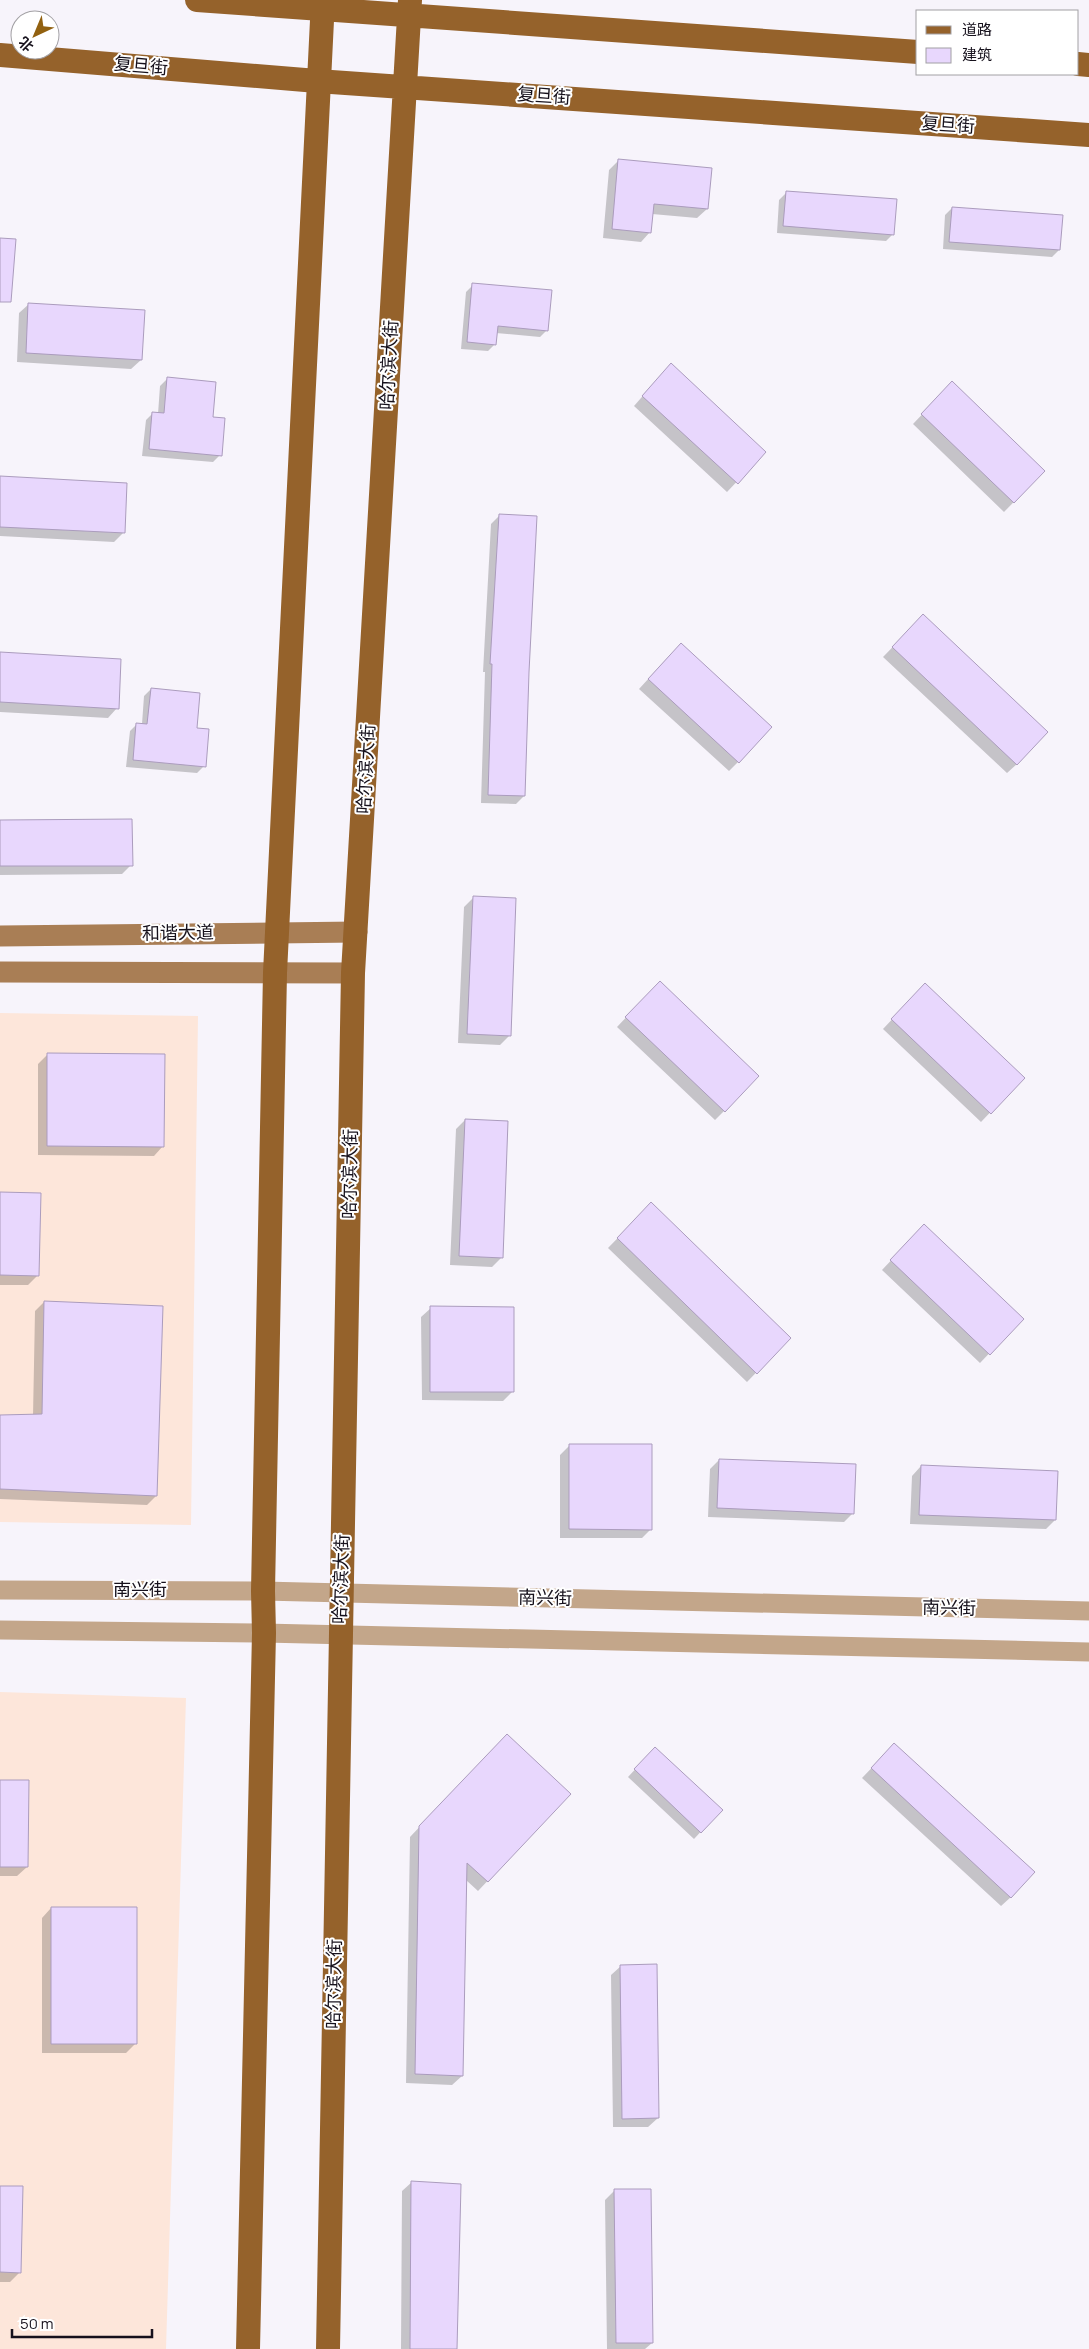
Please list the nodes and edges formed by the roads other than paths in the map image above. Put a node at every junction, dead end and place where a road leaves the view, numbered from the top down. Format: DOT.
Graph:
graph roads {
  1 [pos="196,0"];
  2 [pos="322,5"];
  3 [pos="409,7"];
  4 [pos="916,52"];
  5 [pos="0,55"];
  6 [pos="317,81"];
  7 [pos="405,86"];
  8 [pos="1089,135"];
  9 [pos="277,932"];
  10 [pos="356,932"];
  11 [pos="0,936"];
  12 [pos="0,972"];
  13 [pos="275,973"];
  14 [pos="353,974"];
  15 [pos="0,1590"];
  16 [pos="263,1590"];
  17 [pos="342,1593"];
  18 [pos="1089,1612"];
  19 [pos="0,1630"];
  20 [pos="264,1633"];
  21 [pos="340,1636"];
  22 [pos="1089,1652"];
  23 [pos="248,2349"];
  24 [pos="328,2349"];
  1 -- 2 [label="main road"];
  2 -- 3 [label="main road"];
  2 -- 6 [label="main road"];
  3 -- 4 [label="main road"];
  3 -- 7 [label="main road, 哈尔滨大街"];
  5 -- 6 [label="main road, 复旦街"];
  6 -- 7 [label="main road, 复旦街"];
  6 -- 9 [label="main road"];
  7 -- 8 [label="main road, 复旦街"];
  7 -- 10 [label="main road, 哈尔滨大街"];
  9 -- 10 [label="main road, 和谐大道"];
  9 -- 11 [label="main road, 和谐大道"];
  9 -- 13 [label="main road"];
  10 -- 14 [label="main road, 哈尔滨大街"];
  12 -- 13 [label="main road"];
  13 -- 14 [label="main road"];
  13 -- 16 [label="main road"];
  14 -- 17 [label="main road, 哈尔滨大街"];
  15 -- 16 [label="street, 南兴街"];
  16 -- 17 [label="street, 南兴街"];
  16 -- 20 [label="main road"];
  17 -- 18 [label="street, 南兴街"];
  17 -- 21 [label="main road, 哈尔滨大街"];
  19 -- 20 [label="street"];
  20 -- 21 [label="street"];
  20 -- 23 [label="main road"];
  21 -- 22 [label="street"];
  21 -- 24 [label="main road, 哈尔滨大街"];
}
